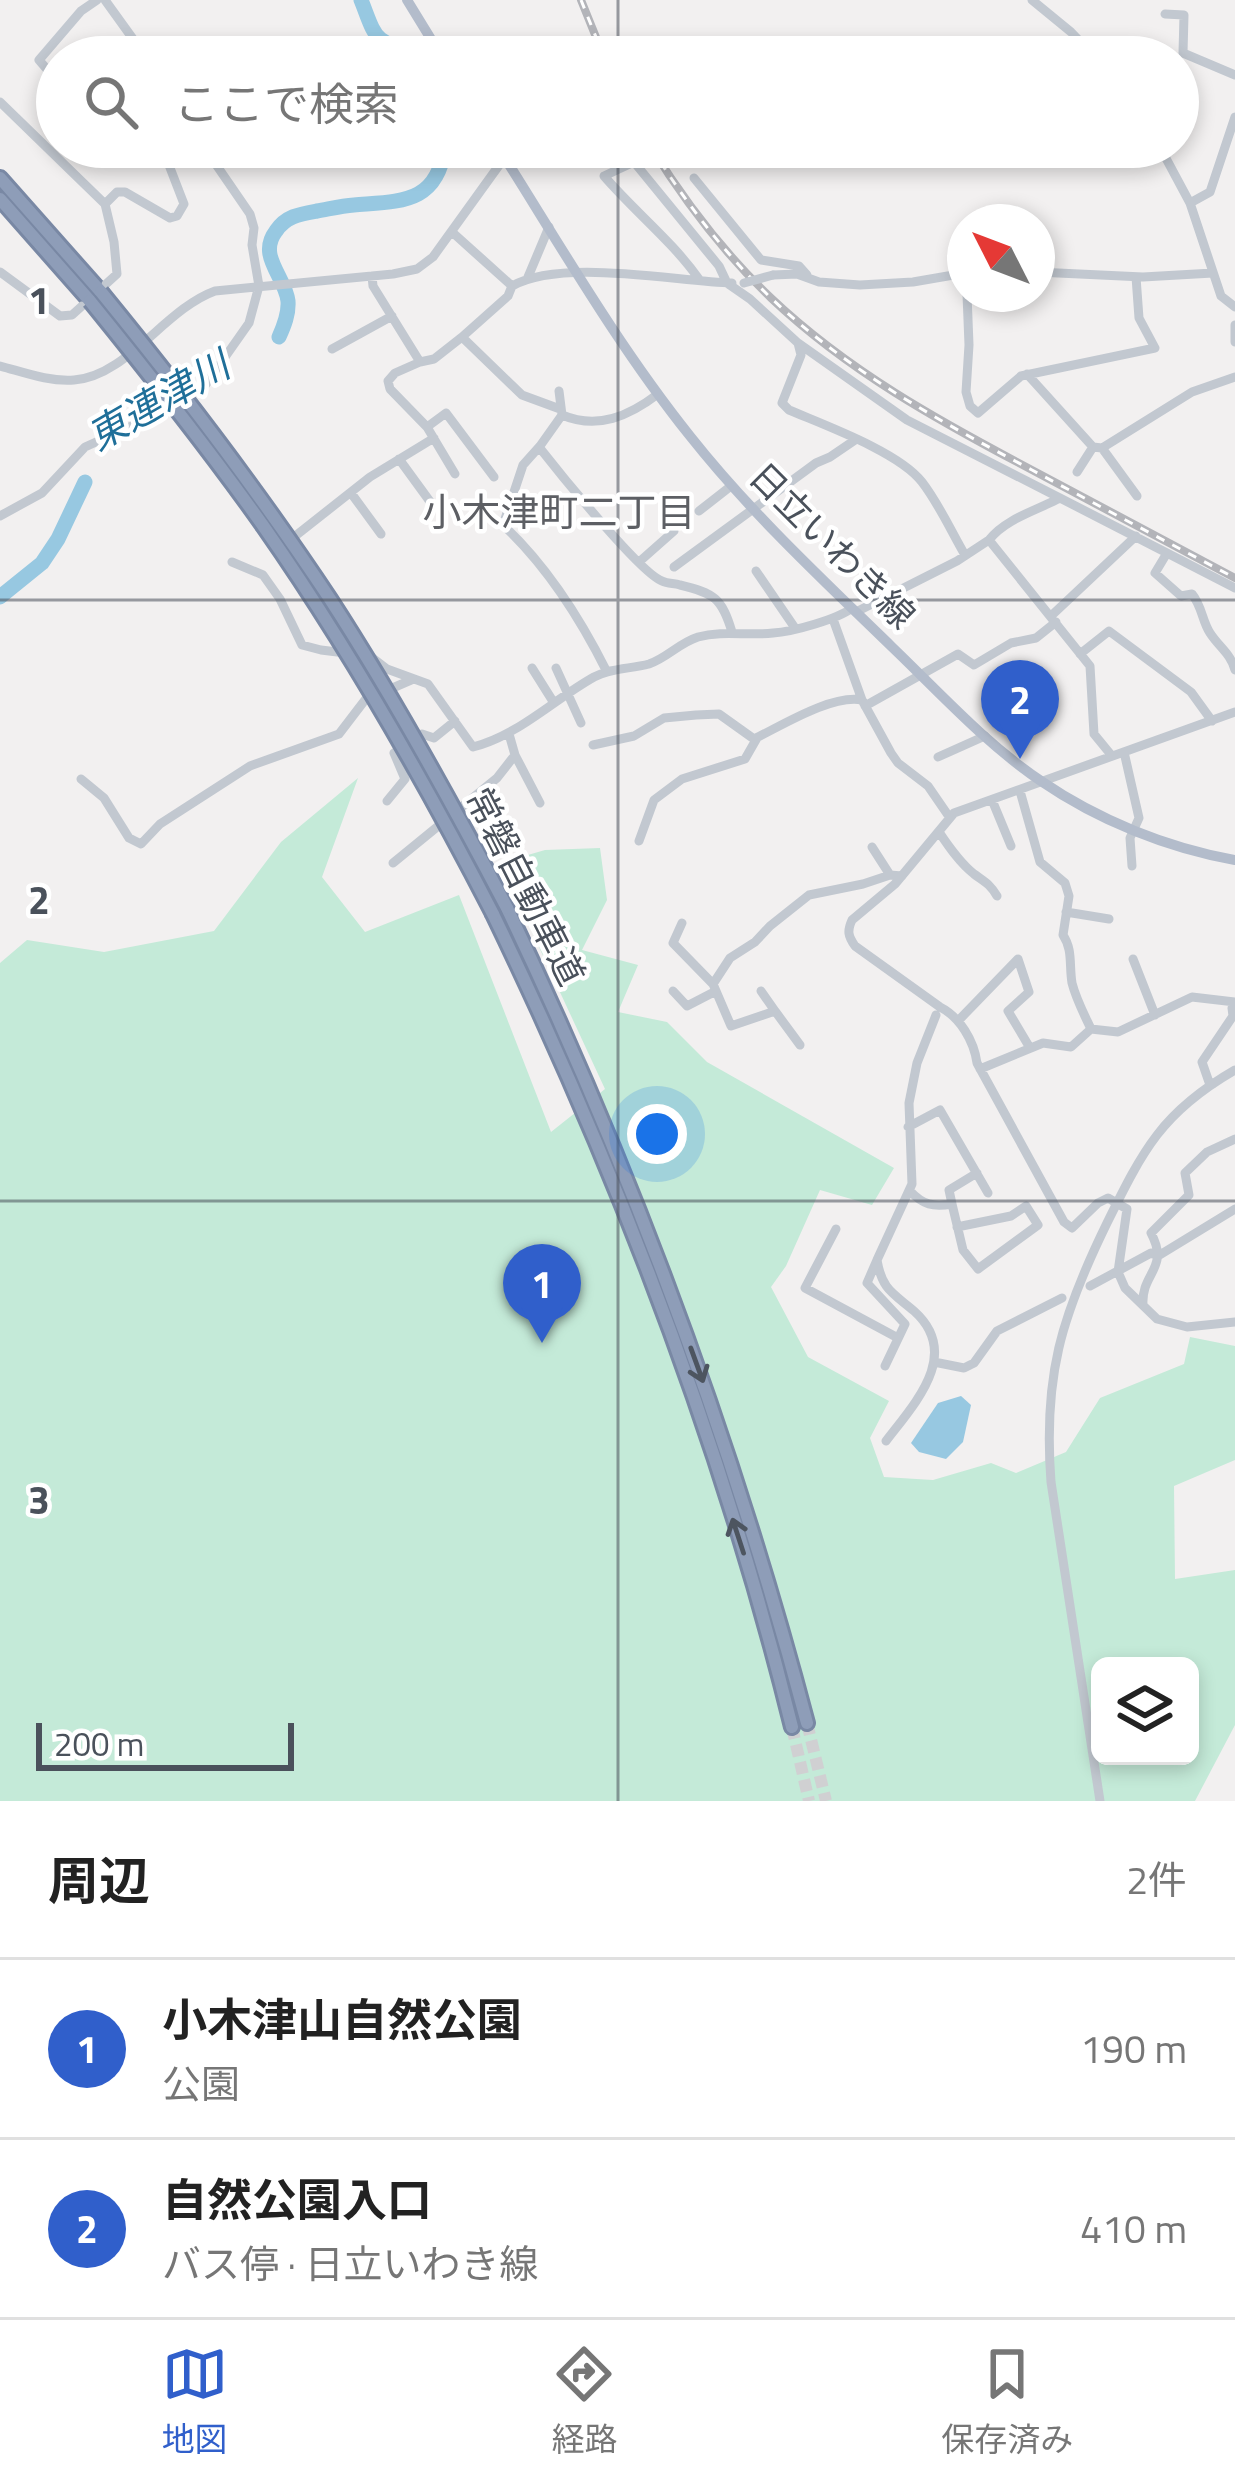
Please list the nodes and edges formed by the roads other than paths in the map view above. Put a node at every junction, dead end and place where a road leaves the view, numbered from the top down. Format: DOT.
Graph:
graph roads {
  1 [pos="101,0"];
  2 [pos="407,0"];
  3 [pos="1032,0"];
  4 [pos="1165,14"];
  5 [pos="60,36"];
  6 [pos="129,36"];
  7 [pos="429,36"];
  8 [pos="1075,36"];
  9 [pos="1183,36"];
  10 [pos="1199,60"];
  11 [pos="1235,75"];
  12 [pos="0,102"];
  13 [pos="1235,117"];
  14 [pos="36,137"];
  15 [pos="1230,150"];
  16 [pos="0,167"];
  17 [pos="68,168"];
  18 [pos="170,168"];
  19 [pos="218,168"];
  20 [pos="492,168"];
  21 [pos="511,168"];
  22 [pos="621,168"];
  23 [pos="639,168"];
  24 [pos="1171,168"];
  25 [pos="0,178"];
  26 [pos="694,178"];
  27 [pos="1,201"];
  28 [pos="1190,203"];
  29 [pos="105,204"];
  30 [pos="549,227"];
  31 [pos="452,232"];
  32 [pos="50,234"];
  33 [pos="0,272"];
  34 [pos="578,273"];
  35 [pos="1055,273"];
  36 [pos="1213,273"];
  37 [pos="372,276"];
  38 [pos="947,276"];
  39 [pos="527,277"];
  40 [pos="1136,277"];
  41 [pos="699,279"];
  42 [pos="812,279"];
  43 [pos="727,283"];
  44 [pos="263,286"];
  45 [pos="512,286"];
  46 [pos="95,295"];
  47 [pos="1235,308"];
  48 [pos="968,312"];
  49 [pos="392,316"];
  50 [pos="1235,325"];
  51 [pos="462,337"];
  52 [pos="1235,342"];
  53 [pos="798,343"];
  54 [pos="332,349"];
  55 [pos="420,362"];
  56 [pos="0,366"];
  57 [pos="1027,374"];
  58 [pos="1235,377"];
  59 [pos="559,392"];
  60 [pos="658,394"];
  61 [pos="561,412"];
  62 [pos="427,427"];
  63 [pos="434,438"];
  64 [pos="855,440"];
  65 [pos="539,447"];
  66 [pos="1097,447"];
  67 [pos="399,460"];
  68 [pos="1077,472"];
  69 [pos="455,474"];
  70 [pos="494,477"];
  71 [pos="731,486"];
  72 [pos="351,493"];
  73 [pos="1137,496"];
  74 [pos="1060,499"];
  75 [pos="434,507"];
  76 [pos="752,510"];
  77 [pos="699,511"];
  78 [pos="0,516"];
  79 [pos="674,531"];
  80 [pos="381,534"];
  81 [pos="1136,536"];
  82 [pos="294,537"];
  83 [pos="989,540"];
  84 [pos="1168,554"];
  85 [pos="965,555"];
  86 [pos="232,562"];
  87 [pos="639,562"];
  88 [pos="674,567"];
  89 [pos="757,572"];
  90 [pos="1235,588"];
  91 [pos="854,610"];
  92 [pos="833,619"];
  93 [pos="1053,619"];
  94 [pos="795,628"];
  95 [pos="732,632"];
  96 [pos="1080,654"];
  97 [pos="532,668"];
  98 [pos="556,668"];
  99 [pos="1235,670"];
  100 [pos="607,672"];
  101 [pos="922,675"];
  102 [pos="411,680"];
  103 [pos="567,694"];
  104 [pos="554,703"];
  105 [pos="864,703"];
  106 [pos="1235,712"];
  107 [pos="455,721"];
  108 [pos="1212,721"];
  109 [pos="580,723"];
  110 [pos="508,734"];
  111 [pos="985,736"];
  112 [pos="757,738"];
  113 [pos="593,745"];
  114 [pos="1124,752"];
  115 [pos="515,755"];
  116 [pos="1112,756"];
  117 [pos="938,757"];
  118 [pos="81,779"];
  119 [pos="1042,782"];
  120 [pos="1020,790"];
  121 [pos="992,800"];
  122 [pos="387,801"];
  123 [pos="540,803"];
  124 [pos="950,818"];
  125 [pos="1133,830"];
  126 [pos="939,832"];
  127 [pos="639,841"];
  128 [pos="1011,846"];
  129 [pos="872,847"];
  130 [pos="1235,860"];
  131 [pos="393,863"];
  132 [pos="1132,866"];
  133 [pos="896,875"];
  134 [pos="997,896"];
  135 [pos="500,911"];
  136 [pos="1066,912"];
  137 [pos="1109,919"];
  138 [pos="682,923"];
  139 [pos="1132,959"];
  140 [pos="715,988"];
  141 [pos="673,991"];
  142 [pos="761,991"];
  143 [pos="1235,1004"];
  144 [pos="776,1011"];
  145 [pos="936,1015"];
  146 [pos="1155,1015"];
  147 [pos="958,1022"];
  148 [pos="1091,1030"];
  149 [pos="800,1045"];
  150 [pos="1030,1048"];
  151 [pos="980,1069"];
  152 [pos="1235,1073"];
  153 [pos="1210,1084"];
  154 [pos="908,1127"];
  155 [pos="1235,1139"];
  156 [pos="976,1173"];
  157 [pos="910,1191"];
  158 [pos="988,1193"];
  159 [pos="1118,1202"];
  160 [pos="952,1204"];
  161 [pos="1235,1209"];
  162 [pos="957,1227"];
  163 [pos="836,1228"];
  164 [pos="1159,1256"];
  165 [pos="878,1260"];
  166 [pos="1118,1271"];
  167 [pos="1090,1286"];
  168 [pos="1062,1298"];
  169 [pos="1143,1305"];
  170 [pos="1235,1322"];
  171 [pos="898,1338"];
  172 [pos="934,1361"];
  173 [pos="884,1366"];
  174 [pos="886,1441"];
  175 [pos="807,1723"];
  176 [pos="792,1727"];
  177 [pos="1100,1801"];
  1 -- 5 [label="street"];
  1 -- 6 [label="street"];
  2 -- 7 [label="main road"];
  3 -- 8 [label="street"];
  4 -- 9 [label="street"];
  10 -- 11 [label="street"];
  12 -- 14 [label="street"];
  13 -- 15 [label="street"];
  15 -- 28 [label="street"];
  16 -- 32 [label="highway"];
  17 -- 29 [label="street"];
  18 -- 29 [label="street"];
  19 -- 44 [label="street"];
  20 -- 31 [label="street"];
  21 -- 30 [label="main road, 日立いわき線"];
  22 -- 41 [label="street"];
  23 -- 43 [label="street"];
  24 -- 28 [label="street"];
  25 -- 32 [label="highway, 常磐自動車道"];
  26 -- 42 [label="street"];
  27 -- 46 [label="highway, 常磐自動車道"];
  28 -- 36 [label="street"];
  29 -- 46 [label="street"];
  30 -- 34 [label="main road, 日立いわき線"];
  30 -- 39 [label="street"];
  31 -- 37 [label="street"];
  31 -- 45 [label="street"];
  32 -- 46 [label="highway, 常磐自動車道"];
  33 -- 46 [label="street"];
  34 -- 39 [label="street"];
  34 -- 41 [label="street"];
  34 -- 60 [label="main road, 日立いわき線"];
  35 -- 40 [label="street"];
  36 -- 40 [label="street"];
  36 -- 47 [label="street"];
  37 -- 44 [label="street"];
  37 -- 49 [label="street"];
  38 -- 42 [label="street"];
  39 -- 45 [label="street"];
  40 -- 57 [label="street"];
  41 -- 43 [label="street"];
  42 -- 43 [label="street, bridge"];
  43 -- 53 [label="street"];
  44 -- 56 [label="street"];
  44 -- 78 [label="street"];
  45 -- 51 [label="street"];
  46 -- 135 [label="highway, 常磐自動車道, bridge"];
  48 -- 57 [label="street"];
  49 -- 54 [label="street"];
  49 -- 55 [label="street"];
  50 -- 52 [label="street"];
  51 -- 55 [label="street"];
  51 -- 61 [label="street"];
  53 -- 64 [label="street"];
  53 -- 74 [label="street"];
  55 -- 62 [label="street"];
  57 -- 66 [label="street"];
  58 -- 66 [label="street"];
  59 -- 61 [label="street"];
  60 -- 61 [label="street"];
  60 -- 71 [label="main road, 日立いわき線"];
  61 -- 65 [label="street"];
  62 -- 63 [label="street"];
  62 -- 70 [label="street"];
  63 -- 67 [label="street"];
  63 -- 69 [label="street"];
  64 -- 76 [label="street"];
  64 -- 85 [label="street"];
  65 -- 87 [label="street"];
  65 -- 100 [label="street"];
  66 -- 68 [label="street"];
  66 -- 73 [label="street"];
  67 -- 72 [label="street"];
  67 -- 75 [label="street"];
  71 -- 76 [label="main road, 日立いわき線"];
  71 -- 77 [label="street"];
  72 -- 80 [label="street"];
  72 -- 82 [label="street"];
  74 -- 81 [label="street"];
  74 -- 83 [label="street"];
  76 -- 88 [label="street"];
  76 -- 91 [label="main road, 日立いわき線"];
  79 -- 87 [label="street"];
  81 -- 84 [label="street"];
  81 -- 93 [label="street"];
  83 -- 85 [label="street"];
  83 -- 93 [label="street"];
  84 -- 90 [label="street"];
  84 -- 99 [label="street"];
  85 -- 91 [label="street"];
  86 -- 102 [label="street"];
  87 -- 95 [label="street"];
  89 -- 94 [label="street"];
  91 -- 92 [label="street"];
  91 -- 101 [label="main road, 日立いわき線"];
  92 -- 94 [label="street"];
  92 -- 105 [label="street"];
  93 -- 96 [label="street"];
  93 -- 101 [label="street"];
  94 -- 95 [label="street"];
  95 -- 100 [label="street"];
  96 -- 108 [label="street"];
  96 -- 116 [label="street"];
  97 -- 104 [label="street"];
  98 -- 103 [label="street"];
  100 -- 103 [label="street"];
  101 -- 105 [label="street"];
  101 -- 111 [label="main road, 日立いわき線"];
  102 -- 107 [label="street"];
  102 -- 118 [label="street"];
  103 -- 104 [label="street"];
  103 -- 109 [label="street"];
  104 -- 110 [label="street"];
  105 -- 112 [label="street"];
  105 -- 124 [label="street"];
  106 -- 108 [label="street"];
  107 -- 110 [label="street"];
  107 -- 122 [label="street"];
  108 -- 114 [label="street"];
  110 -- 115 [label="street"];
  111 -- 117 [label="street"];
  111 -- 119 [label="main road, 日立いわき線"];
  112 -- 113 [label="street"];
  112 -- 127 [label="street"];
  114 -- 116 [label="street"];
  114 -- 125 [label="street"];
  115 -- 123 [label="street"];
  115 -- 131 [label="street"];
  116 -- 119 [label="street"];
  119 -- 120 [label="street"];
  119 -- 125 [label="main road, 日立いわき線"];
  120 -- 121 [label="street"];
  120 -- 136 [label="street"];
  121 -- 124 [label="street"];
  121 -- 128 [label="street"];
  124 -- 126 [label="street"];
  125 -- 130 [label="main road, 日立いわき線"];
  125 -- 132 [label="street"];
  126 -- 133 [label="street"];
  126 -- 134 [label="street"];
  129 -- 133 [label="street"];
  133 -- 140 [label="street"];
  133 -- 147 [label="street"];
  135 -- 175 [label="highway, 常磐自動車道, one-way"];
  176 -- 135 [label="highway, 常磐自動車道, one-way"];
  136 -- 137 [label="street"];
  136 -- 148 [label="street"];
  138 -- 140 [label="street"];
  139 -- 146 [label="street"];
  140 -- 141 [label="street"];
  140 -- 144 [label="street"];
  142 -- 144 [label="street"];
  143 -- 146 [label="street"];
  143 -- 153 [label="street"];
  144 -- 149 [label="street"];
  145 -- 154 [label="street"];
  146 -- 148 [label="street"];
  147 -- 150 [label="street"];
  147 -- 151 [label="street"];
  148 -- 150 [label="street"];
  150 -- 151 [label="street"];
  151 -- 159 [label="street"];
  152 -- 153 [label="street"];
  153 -- 159 [label="street"];
  154 -- 156 [label="street"];
  154 -- 157 [label="street"];
  155 -- 164 [label="street"];
  156 -- 158 [label="street"];
  156 -- 160 [label="street"];
  157 -- 160 [label="street"];
  157 -- 165 [label="street"];
  159 -- 166 [label="street"];
  159 -- 177 [label="street"];
  160 -- 162 [label="street"];
  161 -- 164 [label="street"];
  162 -- 162 [label="street"];
  163 -- 171 [label="street"];
  164 -- 166 [label="street"];
  164 -- 169 [label="street"];
  165 -- 171 [label="street"];
  165 -- 172 [label="street"];
  166 -- 167 [label="street"];
  166 -- 169 [label="street"];
  168 -- 172 [label="street"];
  169 -- 170 [label="street"];
  171 -- 173 [label="street"];
  172 -- 174 [label="street"];
}
